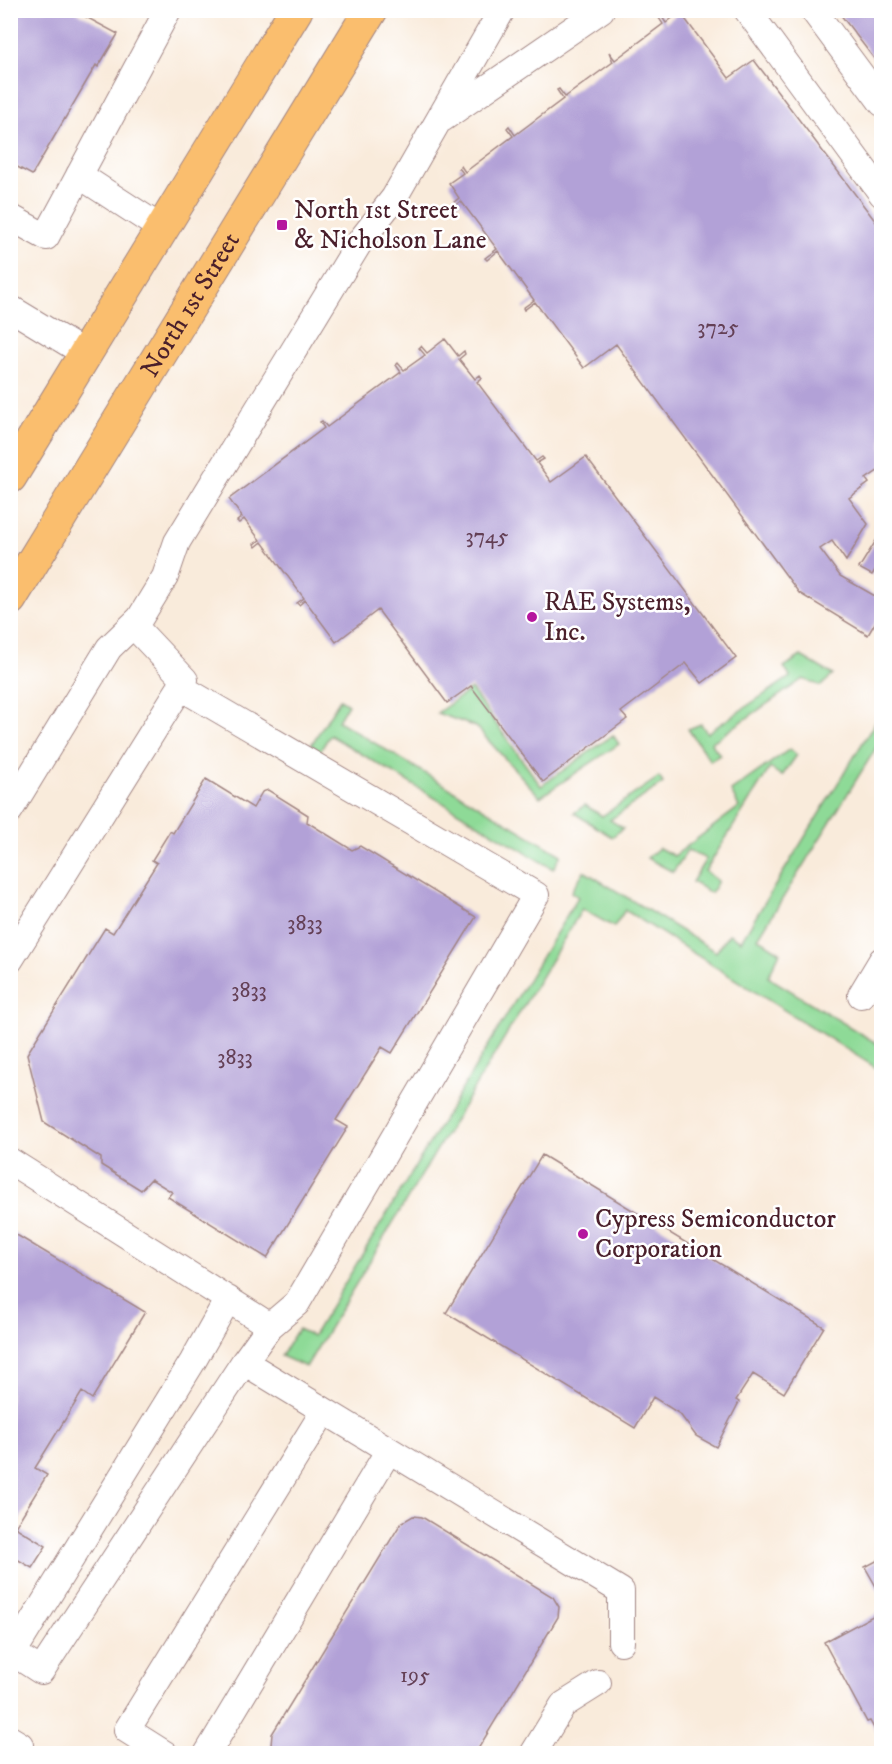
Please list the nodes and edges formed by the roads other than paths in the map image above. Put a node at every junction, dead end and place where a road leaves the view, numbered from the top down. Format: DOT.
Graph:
graph roads {
  1 [pos="168,10"];
  2 [pos="296,10"];
  3 [pos="502,10"];
  4 [pos="601,10"];
  5 [pos="747,10"];
  6 [pos="813,10"];
  7 [pos="367,12"];
  8 [pos="882,103"];
  9 [pos="437,123"];
  10 [pos="79,175"];
  11 [pos="882,194"];
  12 [pos="10,217"];
  13 [pos="162,229"];
  14 [pos="10,308"];
  15 [pos="86,354"];
  16 [pos="10,477"];
  17 [pos="10,599"];
  18 [pos="134,626"];
  19 [pos="182,688"];
  20 [pos="10,810"];
  21 [pos="10,960"];
  22 [pos="882,960"];
  23 [pos="861,995"];
  24 [pos="10,1161"];
  25 [pos="228,1299"];
  26 [pos="270,1326"];
  27 [pos="244,1362"];
  28 [pos="324,1411"];
  29 [pos="389,1450"];
  30 [pos="621,1642"];
  31 [pos="12,1652"];
  32 [pos="598,1683"];
  33 [pos="10,1739"];
  34 [pos="15,1754"];
  35 [pos="165,1754"];
  36 [pos="207,1754"];
  37 [pos="533,1754"];
  1 -- 10 [label="lane"];
  2 -- 13 [label="main road"];
  3 -- 9 [label="lane"];
  4 -- 9 [label="lane"];
  5 -- 11 [label="lane"];
  6 -- 8 [label="lane"];
  7 -- 17 [label="main road, North 1st Street"];
  9 -- 18 [label="lane"];
  10 -- 12 [label="lane"];
  10 -- 13 [label="lane"];
  13 -- 15 [label="main road"];
  14 -- 15 [label="lane"];
  15 -- 16 [label="main road"];
  18 -- 19 [label="lane"];
  18 -- 20 [label="lane"];
  19 -- 21 [label="lane"];
  19 -- 26 [label="lane"];
  22 -- 23 [label="lane"];
  24 -- 25 [label="lane"];
  25 -- 26 [label="lane"];
  25 -- 31 [label="lane"];
  26 -- 27 [label="lane"];
  27 -- 28 [label="lane"];
  27 -- 31 [label="lane"];
  28 -- 29 [label="lane"];
  28 -- 35 [label="lane"];
  29 -- 30 [label="lane"];
  29 -- 36 [label="lane"];
  32 -- 37 [label="lane"];
  33 -- 34 [label="lane"];
}
